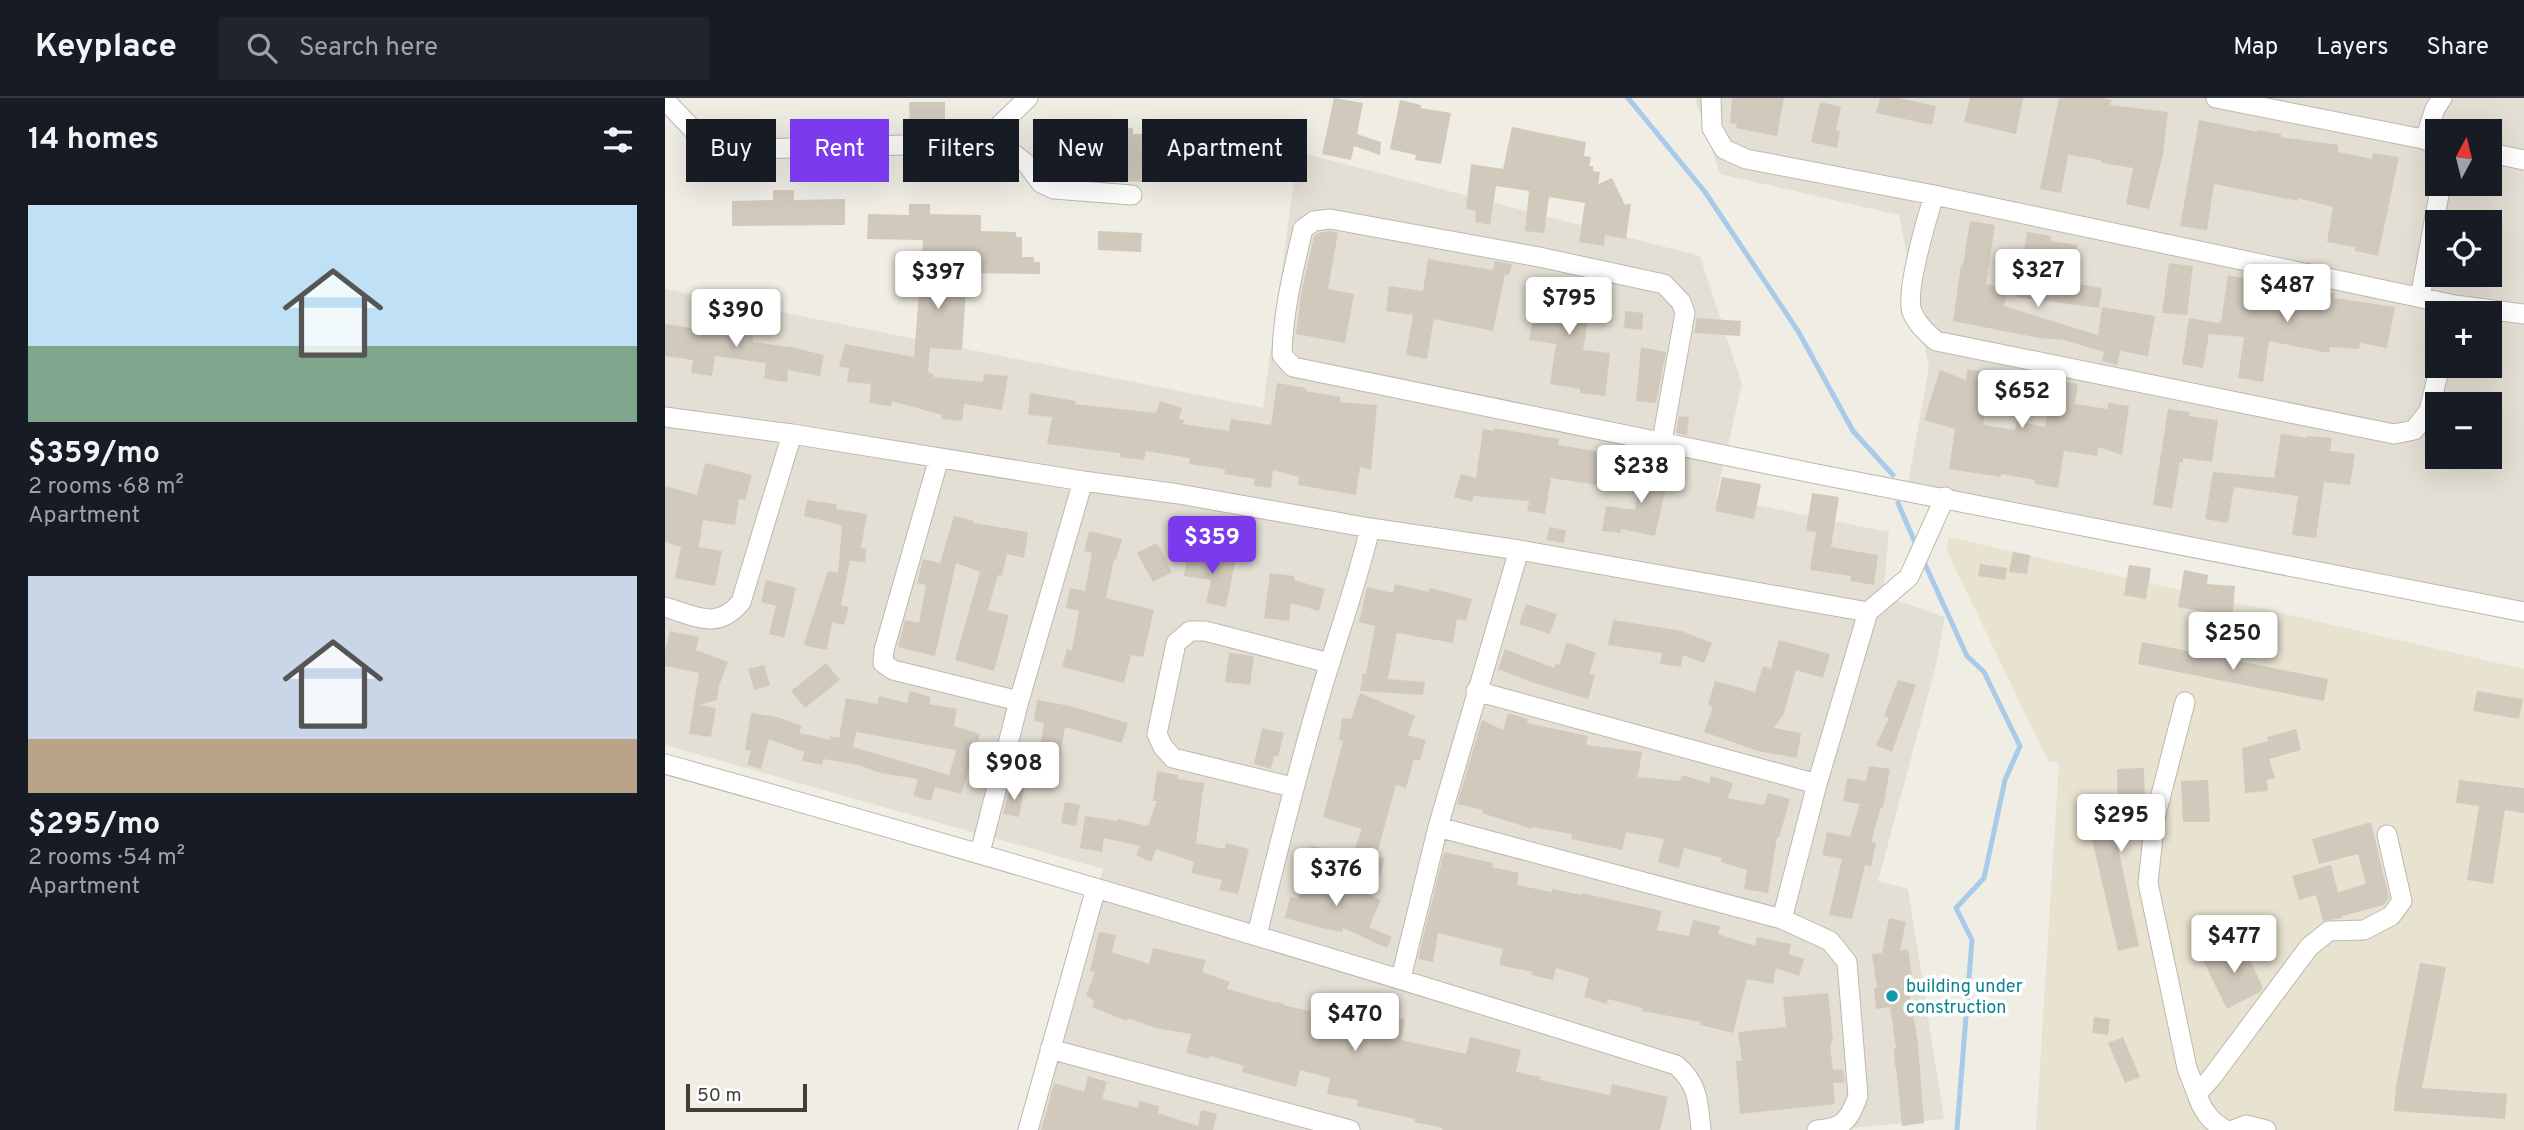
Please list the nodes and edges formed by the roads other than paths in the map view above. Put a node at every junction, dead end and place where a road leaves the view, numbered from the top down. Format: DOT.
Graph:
graph roads {
  1 [pos="1028,98"];
  2 [pos="1711,98"];
  3 [pos="2216,98"];
  4 [pos="2441,98"];
  5 [pos="665,100"];
  6 [pos="1006,119"];
  7 [pos="2434,119"];
  8 [pos="2425,140"];
  9 [pos="903,145"];
  10 [pos="2503,156"];
  11 [pos="1019,158"];
  12 [pos="2524,160"];
  13 [pos="1132,195"];
  14 [pos="1934,195"];
  15 [pos="2439,196"];
  16 [pos="2420,298"];
  17 [pos="2429,301"];
  18 [pos="2502,312"];
  19 [pos="2524,314"];
  20 [pos="2437,378"];
  21 [pos="665,417"];
  22 [pos="792,435"];
  23 [pos="1662,441"];
  24 [pos="939,458"];
  25 [pos="1083,481"];
  26 [pos="1945,497"];
  27 [pos="1370,528"];
  28 [pos="1519,550"];
  29 [pos="665,607"];
  30 [pos="1868,612"];
  31 [pos="2524,612"];
  32 [pos="1329,663"];
  33 [pos="1476,691"];
  34 [pos="1019,701"];
  35 [pos="2185,702"];
  36 [pos="665,764"];
  37 [pos="1817,784"];
  38 [pos="1292,787"];
  39 [pos="1438,827"];
  40 [pos="2386,835"];
  41 [pos="981,853"];
  42 [pos="1096,888"];
  43 [pos="1782,919"];
  44 [pos="1257,935"];
  45 [pos="1401,978"];
  46 [pos="1050,1049"];
  47 [pos="2196,1094"];
  48 [pos="1028,1130"];
  49 [pos="1350,1130"];
  50 [pos="1701,1130"];
  51 [pos="1817,1130"];
  52 [pos="2226,1130"];
  53 [pos="2233,1130"];
  54 [pos="2266,1130"];
  1 -- 6 [label="street"];
  2 -- 14 [label="street"];
  3 -- 8 [label="street"];
  4 -- 7 [label="street"];
  5 -- 9 [label="street"];
  10 -- 12 [label="street"];
  11 -- 13 [label="street"];
  14 -- 16 [label="street"];
  14 -- 20 [label="street"];
  15 -- 16 [label="street"];
  16 -- 17 [label="street"];
  18 -- 19 [label="street"];
  21 -- 22 [label="street"];
  22 -- 24 [label="street"];
  22 -- 29 [label="street"];
  23 -- 23 [label="street"];
  23 -- 26 [label="street"];
  24 -- 25 [label="street"];
  24 -- 34 [label="street"];
  25 -- 27 [label="street"];
  25 -- 34 [label="street"];
  26 -- 30 [label="street"];
  26 -- 31 [label="street"];
  27 -- 28 [label="street"];
  27 -- 32 [label="street"];
  28 -- 30 [label="street"];
  28 -- 33 [label="street"];
  30 -- 37 [label="street"];
  32 -- 38 [label="street"];
  32 -- 38 [label="street"];
  33 -- 37 [label="street"];
  33 -- 39 [label="street"];
  34 -- 41 [label="street"];
  35 -- 47 [label="street"];
  36 -- 41 [label="street"];
  37 -- 43 [label="street"];
  38 -- 44 [label="street"];
  39 -- 43 [label="street"];
  39 -- 45 [label="street"];
  40 -- 47 [label="street"];
  41 -- 42 [label="street"];
  42 -- 44 [label="street"];
  42 -- 46 [label="street"];
  43 -- 51 [label="street"];
  44 -- 45 [label="street"];
  45 -- 50 [label="street"];
  46 -- 48 [label="street"];
  46 -- 49 [label="street"];
  47 -- 52 [label="street"];
  53 -- 54 [label="street"];
}
